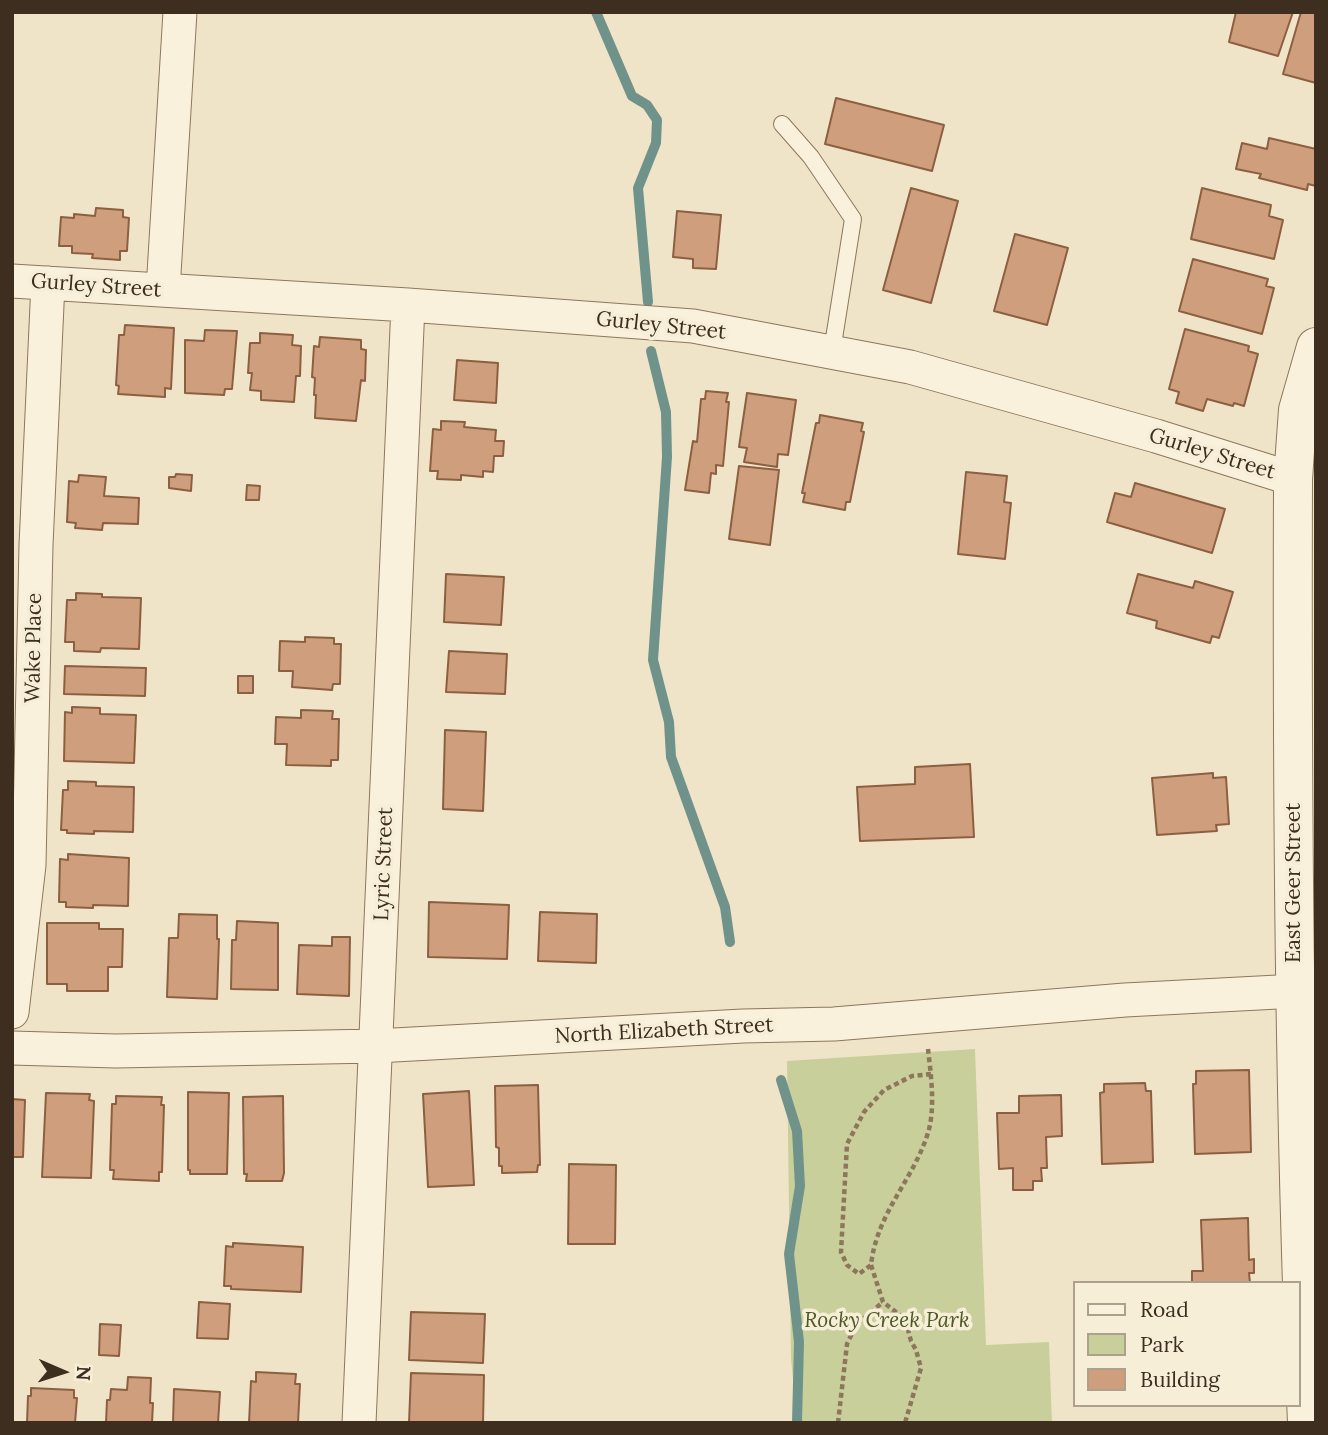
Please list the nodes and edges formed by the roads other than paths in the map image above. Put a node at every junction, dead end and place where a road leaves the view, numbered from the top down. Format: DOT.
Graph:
graph roads {
  1 [pos="180,12"];
  2 [pos="782,124"];
  3 [pos="12,281"];
  4 [pos="48,284"];
  5 [pos="163,290"];
  6 [pos="408,305"];
  7 [pos="1316,346"];
  8 [pos="832,351"];
  9 [pos="1293,479"];
  10 [pos="1305,990"];
  11 [pos="12,1012"];
  12 [pos="376,1046"];
  13 [pos="12,1048"];
  14 [pos="359,1423"];
  15 [pos="1307,1423"];
  1 -- 5 [label="street"];
  2 -- 8 [label="lane"];
  3 -- 4 [label="street, Gurley Street"];
  4 -- 5 [label="street, Gurley Street"];
  4 -- 11 [label="street, Wake Place"];
  5 -- 6 [label="street, Gurley Street"];
  6 -- 8 [label="street, Gurley Street"];
  6 -- 12 [label="street, Lyric Street"];
  7 -- 9 [label="street, East Geer Street"];
  8 -- 9 [label="street, Gurley Street"];
  9 -- 10 [label="street, East Geer Street"];
  10 -- 12 [label="street, North Elizabeth Street"];
  10 -- 15 [label="street, East Geer Street"];
  12 -- 13 [label="street, North Elizabeth Street"];
  12 -- 14 [label="street, Lyric Street"];
}
